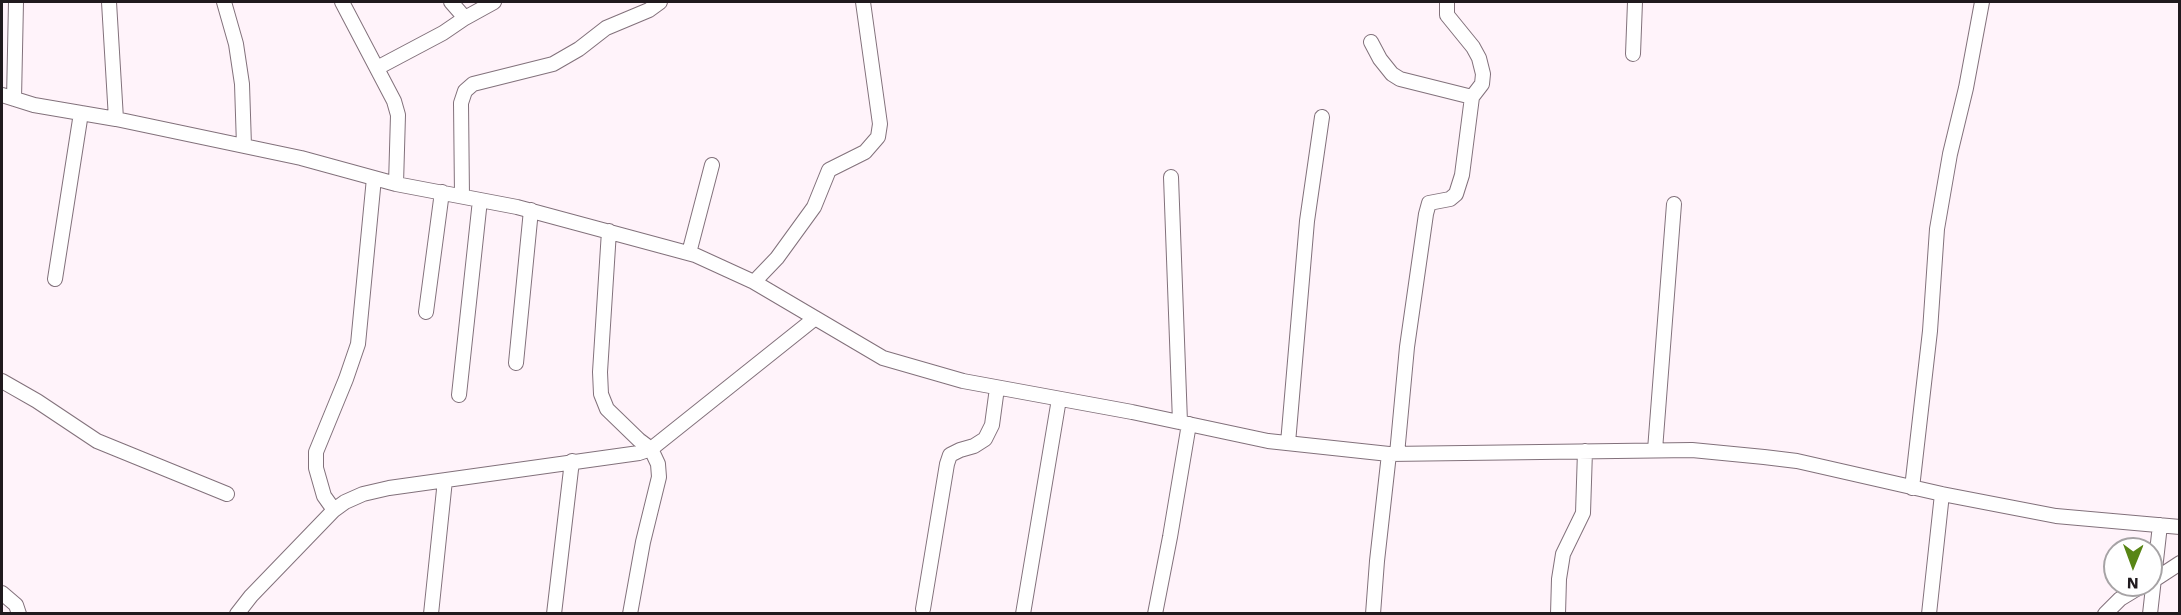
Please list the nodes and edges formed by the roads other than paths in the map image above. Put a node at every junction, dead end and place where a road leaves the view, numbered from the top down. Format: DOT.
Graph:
graph roads {
  1 [pos="16,2"];
  2 [pos="109,2"];
  3 [pos="224,2"];
  4 [pos="342,2"];
  5 [pos="451,2"];
  6 [pos="494,2"];
  7 [pos="660,2"];
  8 [pos="863,2"];
  9 [pos="1447,2"];
  10 [pos="1635,2"];
  11 [pos="1982,2"];
  12 [pos="465,18"];
  13 [pos="1371,42"];
  14 [pos="1633,54"];
  15 [pos="377,68"];
  16 [pos="8,97"];
  17 [pos="1472,97"];
  18 [pos="81,113"];
  19 [pos="1322,117"];
  20 [pos="116,119"];
  21 [pos="244,146"];
  22 [pos="712,165"];
  23 [pos="1172,177"];
  24 [pos="374,178"];
  25 [pos="396,184"];
  26 [pos="442,192"];
  27 [pos="462,196"];
  28 [pos="480,200"];
  29 [pos="1674,204"];
  30 [pos="531,210"];
  31 [pos="609,231"];
  32 [pos="689,253"];
  33 [pos="55,279"];
  34 [pos="754,282"];
  35 [pos="426,312"];
  36 [pos="814,319"];
  37 [pos="516,363"];
  38 [pos="2,381"];
  39 [pos="997,388"];
  40 [pos="459,395"];
  41 [pos="1059,399"];
  42 [pos="1184,423"];
  43 [pos="1288,443"];
  44 [pos="651,449"];
  45 [pos="1655,450"];
  46 [pos="1585,451"];
  47 [pos="1393,454"];
  48 [pos="572,461"];
  49 [pos="445,480"];
  50 [pos="1912,488"];
  51 [pos="226,494"];
  52 [pos="1942,494"];
  53 [pos="334,510"];
  54 [pos="2160,525"];
  55 [pos="2180,527"];
  56 [pos="2158,537"];
  57 [pos="2180,563"];
  58 [pos="2163,573"];
  59 [pos="2,593"];
  60 [pos="2123,597"];
  61 [pos="2149,597"];
  62 [pos="923,609"];
  63 [pos="19,614"];
  64 [pos="237,614"];
  65 [pos="431,614"];
  66 [pos="554,614"];
  67 [pos="630,614"];
  68 [pos="1023,614"];
  69 [pos="1155,614"];
  70 [pos="1373,614"];
  71 [pos="1558,614"];
  72 [pos="1929,614"];
  73 [pos="2105,614"];
  74 [pos="2150,614"];
  1 -- 16 [label="street"];
  2 -- 20 [label="street"];
  3 -- 21 [label="street"];
  4 -- 15 [label="street"];
  5 -- 12 [label="street"];
  6 -- 12 [label="street"];
  7 -- 27 [label="street"];
  8 -- 34 [label="street"];
  9 -- 17 [label="street"];
  10 -- 14 [label="street"];
  11 -- 50 [label="street"];
  12 -- 15 [label="street"];
  13 -- 17 [label="street"];
  15 -- 25 [label="street"];
  16 -- 18 [label="street"];
  17 -- 47 [label="street"];
  18 -- 20 [label="street"];
  18 -- 33 [label="street"];
  19 -- 43 [label="street"];
  20 -- 21 [label="street"];
  21 -- 24 [label="street"];
  22 -- 32 [label="street"];
  23 -- 42 [label="street"];
  24 -- 25 [label="street"];
  24 -- 53 [label="street"];
  25 -- 26 [label="street"];
  26 -- 27 [label="street"];
  26 -- 35 [label="street"];
  27 -- 28 [label="street"];
  28 -- 30 [label="street"];
  28 -- 40 [label="street"];
  29 -- 45 [label="street"];
  30 -- 31 [label="street"];
  30 -- 37 [label="street"];
  31 -- 32 [label="street"];
  31 -- 44 [label="street"];
  32 -- 34 [label="street"];
  34 -- 36 [label="street"];
  36 -- 39 [label="street"];
  36 -- 44 [label="street"];
  38 -- 51 [label="street"];
  39 -- 41 [label="street"];
  39 -- 62 [label="street"];
  41 -- 42 [label="street"];
  41 -- 68 [label="street"];
  42 -- 43 [label="street"];
  42 -- 69 [label="street"];
  43 -- 47 [label="street"];
  44 -- 48 [label="street"];
  44 -- 67 [label="street"];
  45 -- 46 [label="street"];
  45 -- 50 [label="street"];
  46 -- 47 [label="street"];
  46 -- 71 [label="street"];
  47 -- 70 [label="street"];
  48 -- 49 [label="street"];
  48 -- 66 [label="street"];
  49 -- 53 [label="street"];
  49 -- 65 [label="street"];
  50 -- 52 [label="street"];
  52 -- 54 [label="street"];
  52 -- 72 [label="street"];
  53 -- 64 [label="street"];
  54 -- 55 [label="street"];
  54 -- 56 [label="street"];
  57 -- 58 [label="street"];
  59 -- 63 [label="street"];
  60 -- 73 [label="street"];
  61 -- 74 [label="street"];
}
